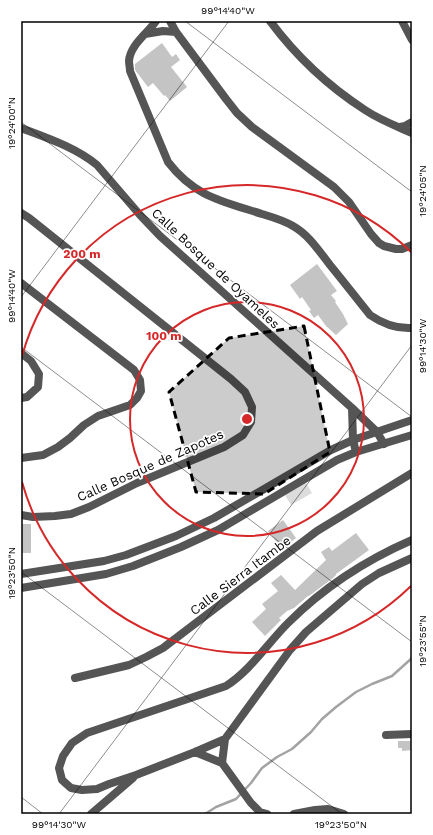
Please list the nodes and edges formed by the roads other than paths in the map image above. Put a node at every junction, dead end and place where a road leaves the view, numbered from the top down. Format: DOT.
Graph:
graph roads {
  1 [pos="156,21"];
  2 [pos="170,21"];
  3 [pos="270,21"];
  4 [pos="402,21"];
  5 [pos="176,32"];
  6 [pos="145,34"];
  7 [pos="412,40"];
  8 [pos="412,122"];
  9 [pos="400,127"];
  10 [pos="21,128"];
  11 [pos="412,133"];
  12 [pos="21,212"];
  13 [pos="412,245"];
  14 [pos="21,283"];
  15 [pos="412,328"];
  16 [pos="21,354"];
  17 [pos="21,398"];
  18 [pos="352,408"];
  19 [pos="412,420"];
  20 [pos="377,432"];
  21 [pos="412,435"];
  22 [pos="353,440"];
  23 [pos="384,444"];
  24 [pos="356,452"];
  25 [pos="21,458"];
  26 [pos="412,473"];
  27 [pos="21,515"];
  28 [pos="412,540"];
  29 [pos="412,558"];
  30 [pos="21,574"];
  31 [pos="21,588"];
  32 [pos="75,678"];
  33 [pos="412,734"];
  34 [pos="386,735"];
  35 [pos="225,740"];
  36 [pos="195,752"];
  37 [pos="222,763"];
  38 [pos="136,775"];
  39 [pos="91,814"];
  40 [pos="267,814"];
  41 [pos="294,814"];
  42 [pos="344,814"];
  1 -- 6 [label="street"];
  2 -- 5 [label="street"];
  3 -- 9 [label="street"];
  4 -- 7 [label="street"];
  5 -- 6 [label="street"];
  5 -- 13 [label="street"];
  6 -- 15 [label="street"];
  8 -- 9 [label="street"];
  9 -- 11 [label="street"];
  10 -- 18 [label="street, Calle Bosque de Oyameles"];
  12 -- 27 [label="street, Calle Bosque de Zapotes"];
  14 -- 25 [label="street"];
  16 -- 17 [label="street"];
  18 -- 20 [label="street, Calle Bosque de Oyameles"];
  18 -- 22 [label="street"];
  19 -- 20 [label="street"];
  20 -- 22 [label="street"];
  20 -- 23 [label="street, Calle Bosque de Oyameles"];
  21 -- 23 [label="street"];
  22 -- 24 [label="street"];
  22 -- 30 [label="street"];
  23 -- 24 [label="street"];
  24 -- 31 [label="street"];
  26 -- 32 [label="street, Calle Sierra Itambe"];
  28 -- 38 [label="street"];
  29 -- 35 [label="street"];
  33 -- 34 [label="street"];
  35 -- 36 [label="street"];
  35 -- 37 [label="street"];
  36 -- 37 [label="street"];
  36 -- 38 [label="street"];
  37 -- 40 [label="street"];
  38 -- 39 [label="street"];
  41 -- 42 [label="street"];
}
